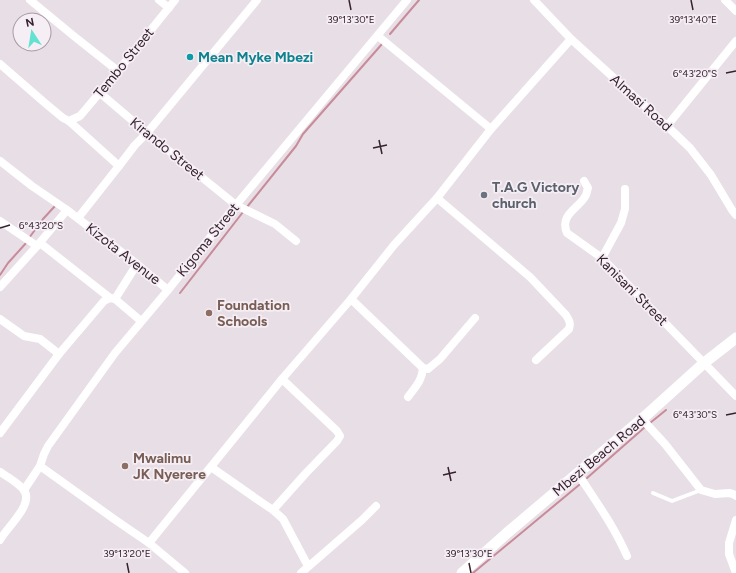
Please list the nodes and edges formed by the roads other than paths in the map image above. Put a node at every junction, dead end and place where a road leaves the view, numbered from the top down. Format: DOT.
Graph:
graph roads {
  1 [pos="30,0"];
  2 [pos="159,0"];
  3 [pos="175,0"];
  4 [pos="257,0"];
  5 [pos="408,0"];
  6 [pos="534,0"];
  7 [pos="725,0"];
  8 [pos="169,8"];
  9 [pos="736,11"];
  10 [pos="378,36"];
  11 [pos="571,39"];
  12 [pos="736,41"];
  13 [pos="0,64"];
  14 [pos="118,71"];
  15 [pos="100,93"];
  16 [pos="70,121"];
  17 [pos="667,126"];
  18 [pos="491,130"];
  19 [pos="147,133"];
  20 [pos="0,161"];
  21 [pos="119,166"];
  22 [pos="584,181"];
  23 [pos="625,189"];
  24 [pos="437,198"];
  25 [pos="236,205"];
  26 [pos="67,210"];
  27 [pos="736,215"];
  28 [pos="78,218"];
  29 [pos="0,221"];
  30 [pos="296,241"];
  31 [pos="38,245"];
  32 [pos="602,258"];
  33 [pos="137,264"];
  34 [pos="0,287"];
  35 [pos="168,290"];
  36 [pos="351,298"];
  37 [pos="113,299"];
  38 [pos="476,318"];
  39 [pos="0,319"];
  40 [pos="141,321"];
  41 [pos="736,338"];
  42 [pos="59,354"];
  43 [pos="536,360"];
  44 [pos="704,363"];
  45 [pos="423,368"];
  46 [pos="282,379"];
  47 [pos="736,396"];
  48 [pos="408,397"];
  49 [pos="642,419"];
  50 [pos="0,433"];
  51 [pos="40,466"];
  52 [pos="211,467"];
  53 [pos="0,472"];
  54 [pos="578,474"];
  55 [pos="24,490"];
  56 [pos="701,490"];
  57 [pos="653,493"];
  58 [pos="736,496"];
  59 [pos="376,506"];
  60 [pos="273,510"];
  61 [pos="736,520"];
  62 [pos="0,540"];
  63 [pos="149,543"];
  64 [pos="626,556"];
  65 [pos="308,566"];
  66 [pos="185,573"];
  67 [pos="301,573"];
  68 [pos="462,573"];
  69 [pos="736,573"];
  1 -- 14 [label="street"];
  2 -- 8 [label="street"];
  3 -- 8 [label="street, Tembo Street"];
  4 -- 19 [label="street"];
  5 -- 10 [label="street, Kigoma Street"];
  6 -- 11 [label="street, Almasi Road"];
  7 -- 9 [label="street"];
  8 -- 14 [label="street, Tembo Street"];
  10 -- 18 [label="street"];
  10 -- 25 [label="street, Kigoma Street"];
  11 -- 17 [label="street, Almasi Road"];
  11 -- 18 [label="street"];
  12 -- 17 [label="street"];
  13 -- 16 [label="street"];
  14 -- 15 [label="street, Tembo Street"];
  15 -- 16 [label="street, Tembo Street"];
  15 -- 19 [label="street, Kirando Street"];
  16 -- 21 [label="street"];
  17 -- 27 [label="street, Almasi Road"];
  18 -- 24 [label="street"];
  19 -- 21 [label="street"];
  19 -- 25 [label="street, Kirando Street"];
  20 -- 26 [label="street, Kizota Avenue"];
  21 -- 28 [label="street"];
  22 -- 32 [label="street, Kanisani Street"];
  23 -- 32 [label="street"];
  24 -- 36 [label="street"];
  24 -- 43 [label="street"];
  25 -- 30 [label="street, Kirando Street"];
  25 -- 35 [label="street, Kigoma Street"];
  26 -- 28 [label="street, Kizota Avenue"];
  26 -- 31 [label="street"];
  28 -- 33 [label="street, Kizota Avenue"];
  29 -- 31 [label="street"];
  31 -- 34 [label="street"];
  31 -- 37 [label="street"];
  32 -- 44 [label="street, Kanisani Street"];
  33 -- 35 [label="street, Kizota Avenue"];
  33 -- 37 [label="street"];
  35 -- 40 [label="street, Kigoma Street"];
  36 -- 45 [label="street"];
  36 -- 46 [label="street"];
  37 -- 40 [label="street"];
  37 -- 42 [label="street"];
  38 -- 45 [label="street"];
  39 -- 42 [label="street"];
  40 -- 51 [label="street, Kigoma Street"];
  41 -- 44 [label="main road, Mbezi Beach Road"];
  42 -- 50 [label="street"];
  44 -- 47 [label="street, Kanisani Street"];
  44 -- 49 [label="main road, Mbezi Beach Road"];
  45 -- 48 [label="street"];
  46 -- 52 [label="street"];
  46 -- 60 [label="street"];
  49 -- 54 [label="main road, Mbezi Beach Road"];
  49 -- 56 [label="street"];
  51 -- 55 [label="street, Kigoma Street"];
  51 -- 63 [label="street"];
  52 -- 60 [label="street"];
  52 -- 63 [label="street"];
  53 -- 55 [label="street"];
  54 -- 64 [label="street"];
  54 -- 68 [label="main road, Mbezi Beach Road"];
  55 -- 62 [label="street"];
  56 -- 57 [label="lane"];
  56 -- 58 [label="street"];
  59 -- 65 [label="street"];
  60 -- 65 [label="street"];
  61 -- 69 [label="street"];
  63 -- 66 [label="street"];
  65 -- 67 [label="street"];
}
